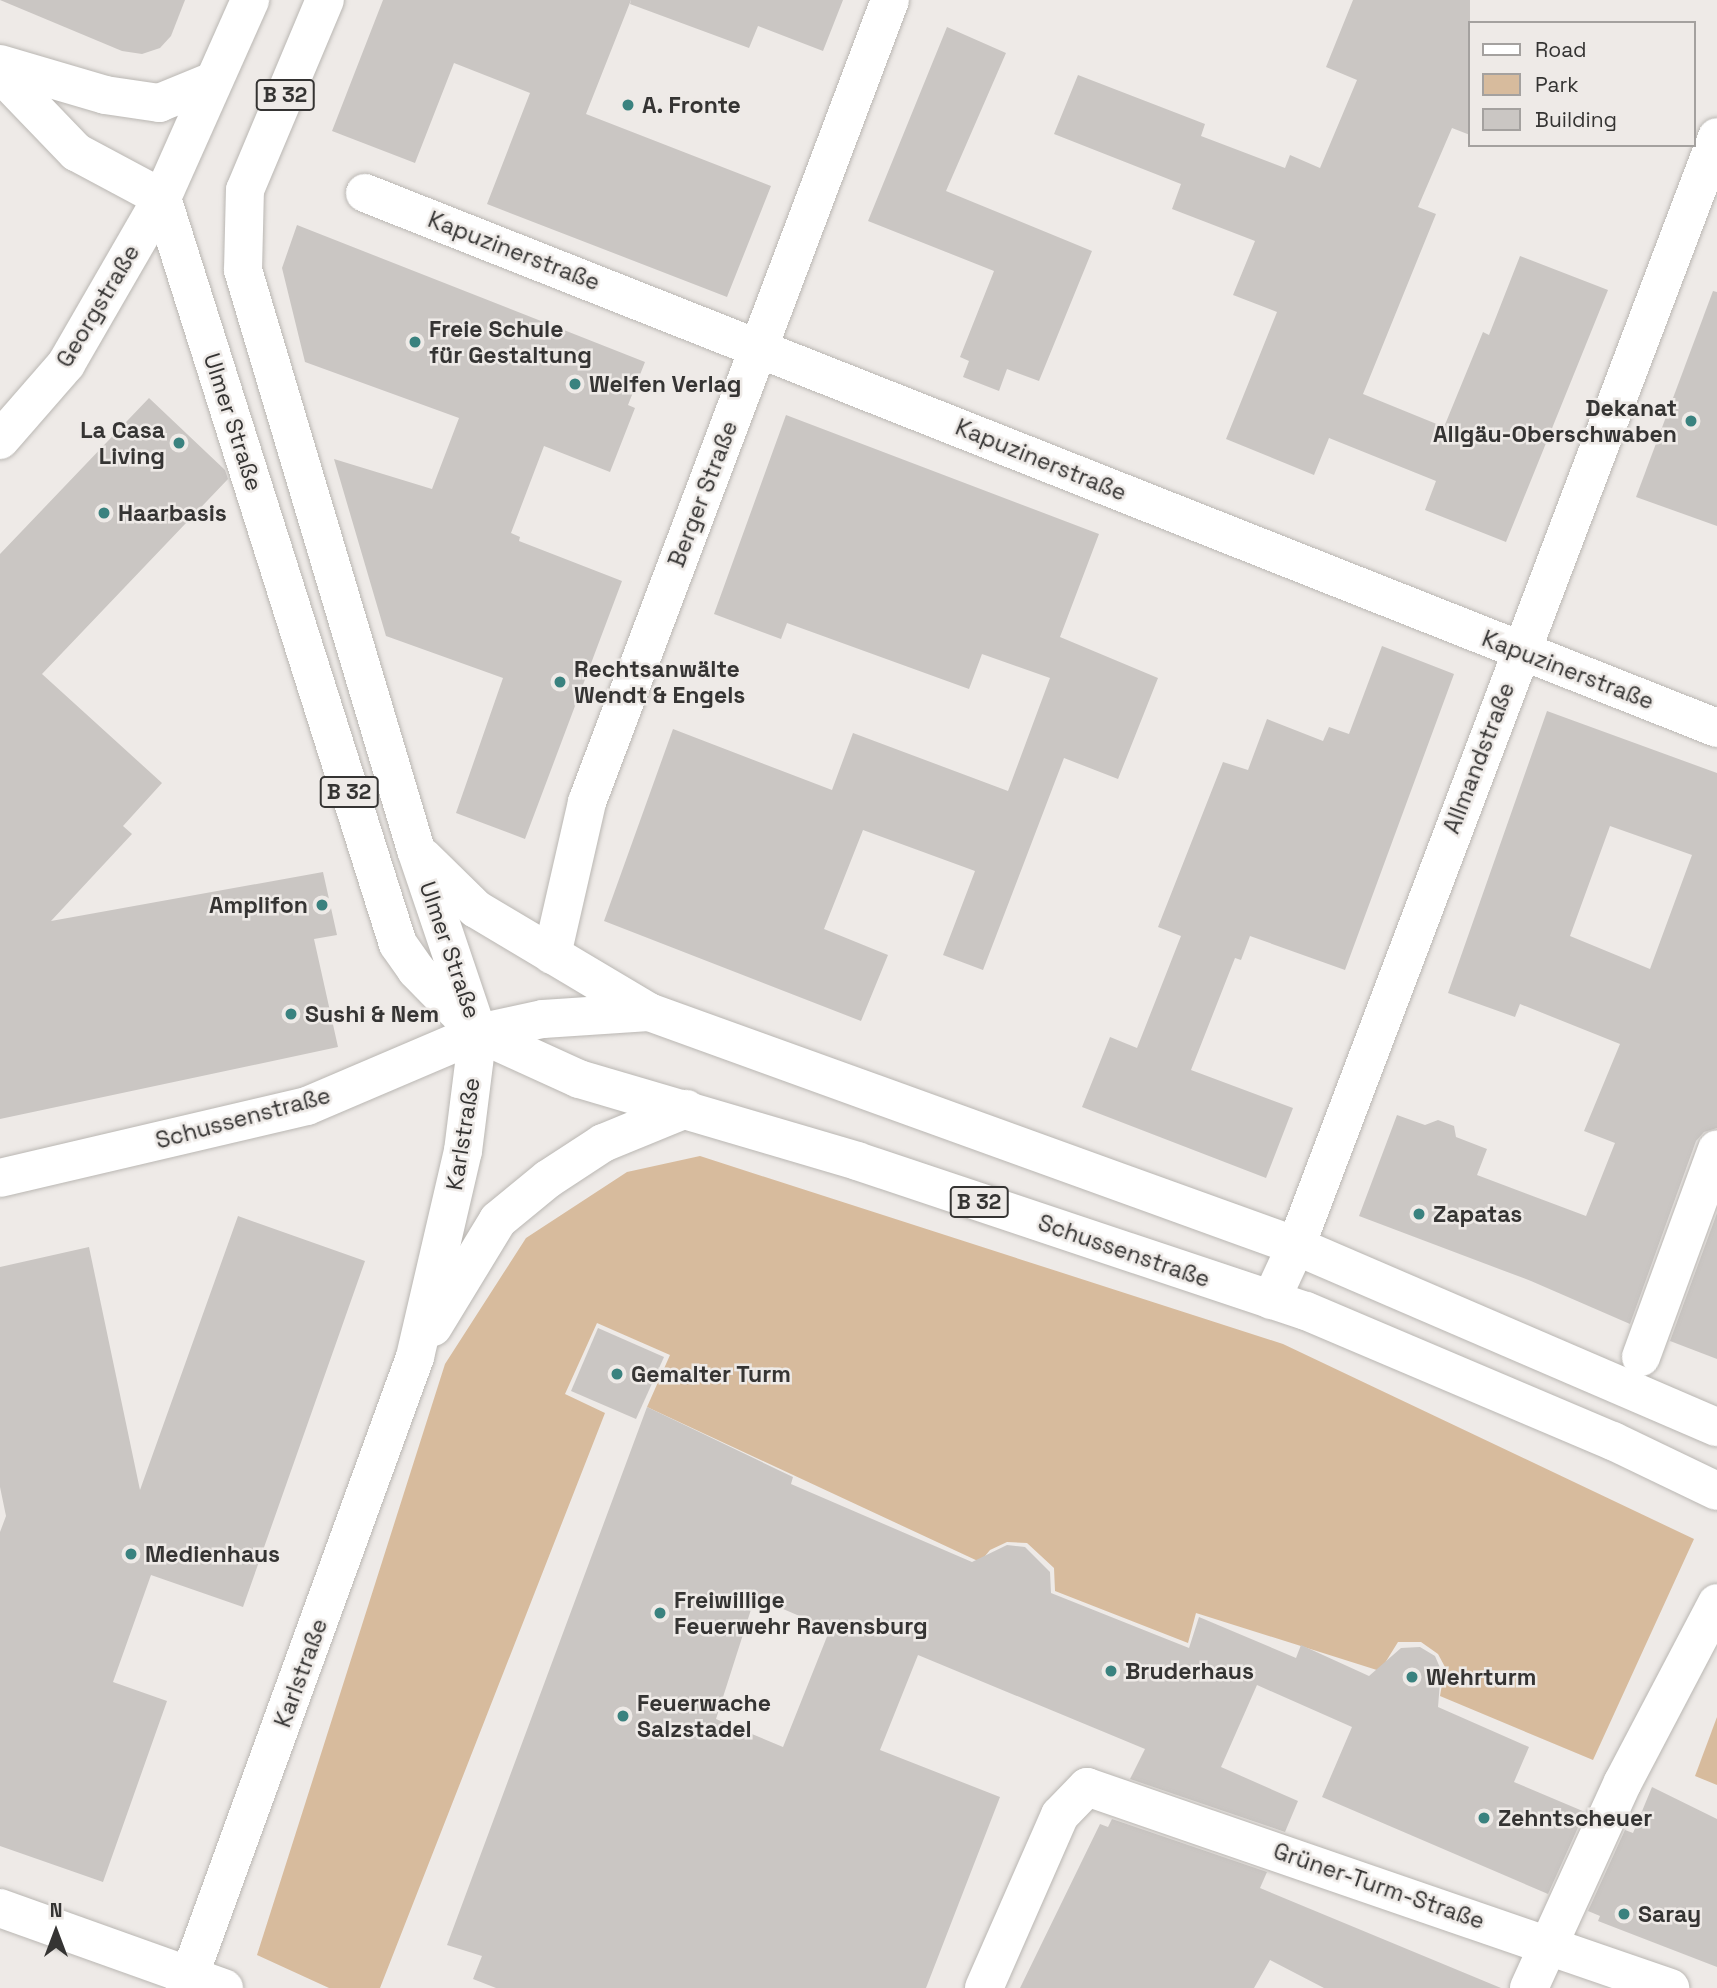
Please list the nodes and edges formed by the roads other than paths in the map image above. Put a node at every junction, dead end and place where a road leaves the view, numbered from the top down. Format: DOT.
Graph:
graph roads {
  1 [pos="250,0"];
  2 [pos="325,0"];
  3 [pos="890,0"];
  4 [pos="0,64"];
  5 [pos="0,73"];
  6 [pos="213,81"];
  7 [pos="1717,137"];
  8 [pos="365,193"];
  9 [pos="162,198"];
  10 [pos="759,346"];
  11 [pos="0,440"];
  12 [pos="1520,653"];
  13 [pos="1717,728"];
  14 [pos="416,850"];
  15 [pos="552,956"];
  16 [pos="649,1012"];
  17 [pos="478,1033"];
  18 [pos="685,1109"];
  19 [pos="1717,1149"];
  20 [pos="0,1178"];
  21 [pos="1296,1246"];
  22 [pos="1271,1300"];
  23 [pos="415,1357"];
  24 [pos="1642,1357"];
  25 [pos="1717,1427"];
  26 [pos="1717,1491"];
  27 [pos="1717,1603"];
  28 [pos="0,1908"];
  29 [pos="1549,1945"];
  30 [pos="200,1984"];
  31 [pos="984,1988"];
  32 [pos="1530,1988"];
  33 [pos="1670,1988"];
  1 -- 6 [label="main road"];
  2 -- 14 [label="main road, Ulmer Straße / B 32"];
  3 -- 10 [label="main road, Berger Straße"];
  4 -- 6 [label="main road"];
  5 -- 9 [label="main road"];
  6 -- 9 [label="main road"];
  7 -- 12 [label="main road, Allmandstraße"];
  8 -- 10 [label="main road, Kapuzinerstraße"];
  9 -- 11 [label="main road, Georgstraße"];
  9 -- 17 [label="main road, Ulmer Straße / B 32"];
  10 -- 12 [label="main road, Kapuzinerstraße"];
  10 -- 15 [label="main road, Berger Straße"];
  12 -- 13 [label="main road, Kapuzinerstraße"];
  12 -- 21 [label="main road, Allmandstraße"];
  14 -- 15 [label="main road, Schussenstraße / B 32"];
  14 -- 17 [label="main road, Ulmer Straße"];
  15 -- 16 [label="main road, Schussenstraße / B 32"];
  16 -- 17 [label="main road, Schussenstraße"];
  16 -- 21 [label="main road, Schussenstraße / B 32"];
  17 -- 18 [label="main road, Schussenstraße / B 32"];
  17 -- 20 [label="main road, Schussenstraße"];
  17 -- 23 [label="main road, Karlstraße"];
  18 -- 22 [label="main road, Schussenstraße / B 32"];
  18 -- 23 [label="main road, Karlstraße"];
  19 -- 24 [label="main road"];
  21 -- 22 [label="main road, Allmandstraße"];
  21 -- 25 [label="main road, Schussenstraße / B 32"];
  22 -- 26 [label="main road, Schussenstraße / B 32"];
  23 -- 30 [label="main road, Karlstraße"];
  27 -- 29 [label="main road"];
  28 -- 30 [label="main road"];
  29 -- 31 [label="main road, Grüner-Turm-Straße"];
  29 -- 32 [label="main road"];
  29 -- 33 [label="main road, Grüner-Turm-Straße"];
}
